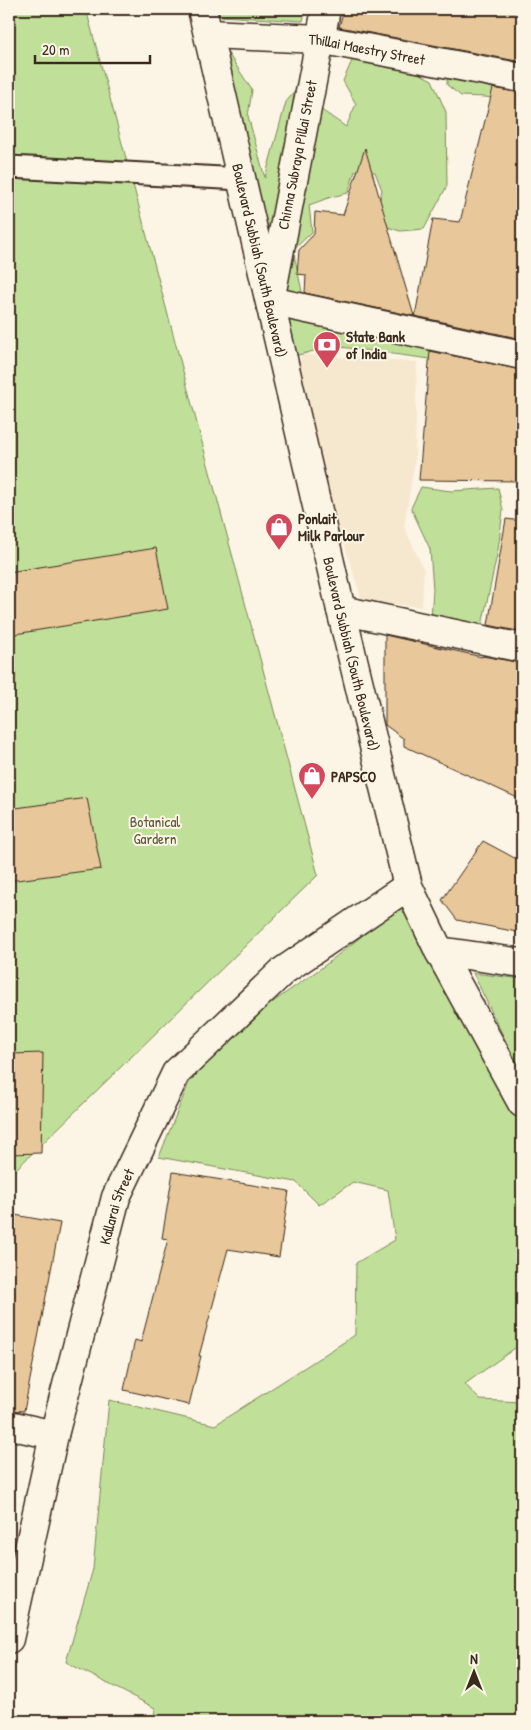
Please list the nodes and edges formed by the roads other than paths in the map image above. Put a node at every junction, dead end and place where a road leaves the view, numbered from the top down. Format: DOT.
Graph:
graph roads {
  1 [pos="326,9"];
  2 [pos="205,21"];
  3 [pos="319,38"];
  4 [pos="522,78"];
  5 [pos="9,167"];
  6 [pos="242,179"];
  7 [pos="270,301"];
  8 [pos="522,355"];
  9 [pos="341,610"];
  10 [pos="522,648"];
  11 [pos="408,886"];
  12 [pos="439,951"];
  13 [pos="522,963"];
  14 [pos="522,1102"];
  15 [pos="9,1425"];
  16 [pos="54,1435"];
  17 [pos="9,1639"];
  1 -- 3 [label="street, Chinna Subraya Pillai Street"];
  2 -- 3 [label="street, Thillai Maestry Street"];
  2 -- 6 [label="street, Boulevard Subbiah (South Boulevard)"];
  3 -- 4 [label="street, Thillai Maestry Street"];
  3 -- 7 [label="street, Chinna Subraya Pillai Street"];
  5 -- 6 [label="lane"];
  6 -- 7 [label="street, Boulevard Subbiah (South Boulevard)"];
  7 -- 8 [label="street"];
  7 -- 9 [label="street, Boulevard Subbiah (South Boulevard)"];
  9 -- 10 [label="street"];
  9 -- 11 [label="street, Boulevard Subbiah (South Boulevard)"];
  11 -- 12 [label="street, Boulevard Subbiah (South Boulevard)"];
  11 -- 16 [label="street, Kallarai Street"];
  12 -- 13 [label="street"];
  12 -- 14 [label="street, Boulevard Subbiah (South Boulevard)"];
  15 -- 16 [label="street"];
  16 -- 17 [label="street, Kallarai Street"];
}
